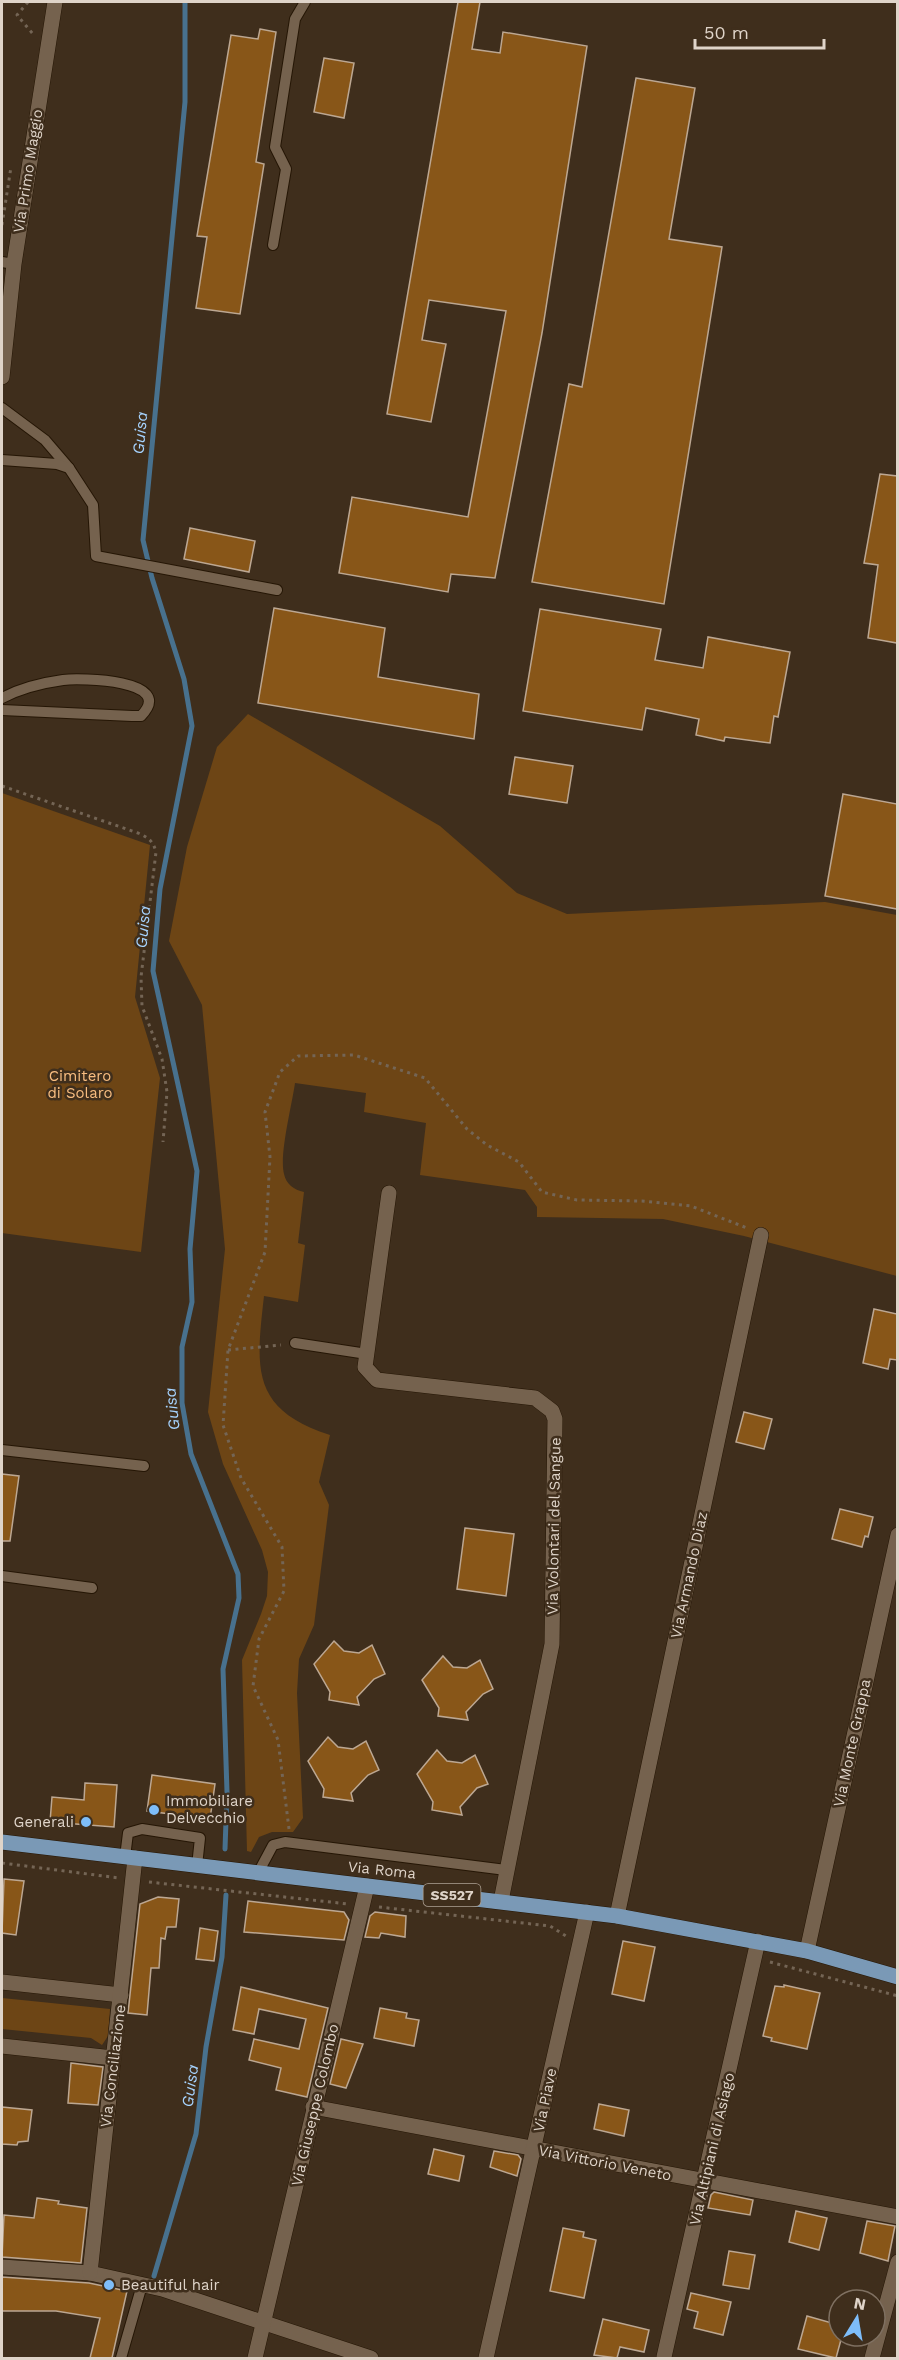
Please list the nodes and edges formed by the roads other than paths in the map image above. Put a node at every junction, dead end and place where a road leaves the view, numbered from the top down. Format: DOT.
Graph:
graph roads {
  1 [pos="55,2"];
  2 [pos="305,2"];
  3 [pos="273,245"];
  4 [pos="8,263"];
  5 [pos="2,377"];
  6 [pos="2,408"];
  7 [pos="2,460"];
  8 [pos="69,468"];
  9 [pos="278,590"];
  10 [pos="2,698"];
  11 [pos="2,710"];
  12 [pos="389,1193"];
  13 [pos="760,1235"];
  14 [pos="295,1343"];
  15 [pos="367,1354"];
  16 [pos="2,1450"];
  17 [pos="144,1466"];
  18 [pos="897,1535"];
  19 [pos="2,1576"];
  20 [pos="92,1588"];
  21 [pos="2,1842"];
  22 [pos="130,1858"];
  23 [pos="197,1866"];
  24 [pos="506,1870"];
  25 [pos="258,1873"];
  26 [pos="367,1886"];
  27 [pos="501,1901"];
  28 [pos="586,1912"];
  29 [pos="617,1916"];
  30 [pos="758,1941"];
  31 [pos="807,1951"];
  32 [pos="897,1977"];
  33 [pos="2,1982"];
  34 [pos="121,1995"];
  35 [pos="2,2046"];
  36 [pos="113,2058"];
  37 [pos="314,2107"];
  38 [pos="534,2149"];
  39 [pos="705,2182"];
  40 [pos="897,2217"];
  41 [pos="897,2262"];
  42 [pos="2,2267"];
  43 [pos="90,2273"];
  44 [pos="142,2285"];
  45 [pos="264,2323"];
  46 [pos="664,2357"];
  47 [pos="121,2358"];
  48 [pos="255,2358"];
  49 [pos="371,2358"];
  50 [pos="486,2358"];
  51 [pos="872,2358"];
  1 -- 4 [label="street, Via Primo Maggio"];
  2 -- 3 [label="lane"];
  4 -- 5 [label="street, Via Primo Maggio"];
  6 -- 8 [label="lane"];
  7 -- 8 [label="lane"];
  8 -- 9 [label="lane"];
  10 -- 11 [label="lane"];
  12 -- 15 [label="street, Via Volontari del Sangue"];
  13 -- 29 [label="street, Via Armando Diaz"];
  14 -- 15 [label="lane"];
  15 -- 24 [label="street, Via Volontari del Sangue"];
  16 -- 17 [label="lane"];
  18 -- 31 [label="street, Via Monte Grappa"];
  19 -- 20 [label="lane"];
  21 -- 22 [label="main road, Via Roma / SS527"];
  22 -- 23 [label="main road, Via Roma / SS527"];
  22 -- 23 [label="lane"];
  22 -- 34 [label="street, Via Conciliazione"];
  23 -- 25 [label="main road, Via Roma / SS527"];
  24 -- 25 [label="lane"];
  24 -- 27 [label="street, Via Volontari del Sangue"];
  25 -- 26 [label="main road, Via Roma / SS527"];
  26 -- 27 [label="main road, Via Roma / SS527"];
  26 -- 37 [label="street, Via Giuseppe Colombo"];
  27 -- 28 [label="main road, Via Roma / SS527"];
  28 -- 29 [label="main road, Via Roma / SS527"];
  28 -- 38 [label="street, Via Piave"];
  29 -- 30 [label="main road, Via Roma / SS527"];
  30 -- 31 [label="main road, Via Roma / SS527"];
  30 -- 39 [label="street, Via Altipiani di Asiago"];
  31 -- 32 [label="main road, Via Roma / SS527"];
  33 -- 34 [label="street"];
  34 -- 36 [label="street, Via Conciliazione"];
  35 -- 36 [label="street"];
  36 -- 43 [label="street, Via Conciliazione"];
  37 -- 38 [label="street, Via Vittorio Veneto"];
  37 -- 45 [label="street, Via Giuseppe Colombo"];
  38 -- 39 [label="street, Via Vittorio Veneto"];
  38 -- 50 [label="street, Via Piave"];
  39 -- 40 [label="street, Via Vittorio Veneto"];
  39 -- 46 [label="street, Via Altipiani di Asiago"];
  41 -- 51 [label="street"];
  42 -- 43 [label="street"];
  43 -- 44 [label="street"];
  44 -- 45 [label="street"];
  44 -- 47 [label="lane"];
  45 -- 48 [label="street, Via Giuseppe Colombo"];
  45 -- 49 [label="street"];
}
